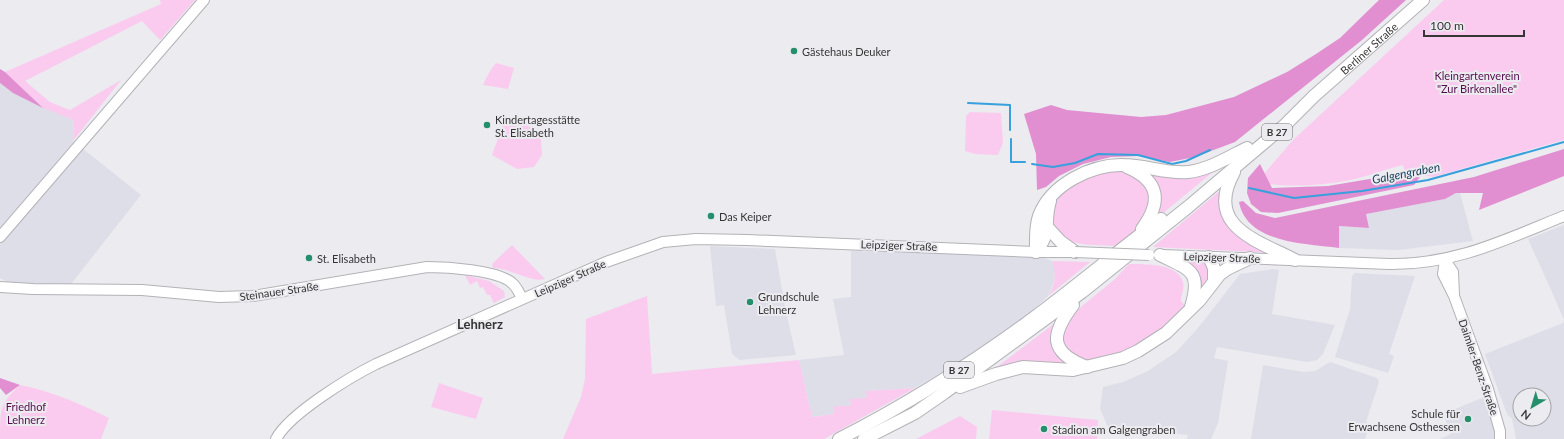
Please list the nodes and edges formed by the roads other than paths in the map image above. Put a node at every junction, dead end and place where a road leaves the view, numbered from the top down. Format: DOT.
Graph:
graph roads {
  1 [pos="204,0"];
  2 [pos="1423,0"];
  3 [pos="1314,96"];
  4 [pos="1247,148"];
  5 [pos="1122,164"];
  6 [pos="1237,166"];
  7 [pos="1051,196"];
  8 [pos="1564,216"];
  9 [pos="1048,228"];
  10 [pos="0,237"];
  11 [pos="1137,237"];
  12 [pos="1036,252"];
  13 [pos="1071,252"];
  14 [pos="1154,255"];
  15 [pos="1209,257"];
  16 [pos="1250,258"];
  17 [pos="1295,260"];
  18 [pos="1445,260"];
  19 [pos="1214,280"];
  20 [pos="0,287"];
  21 [pos="1082,292"];
  22 [pos="522,298"];
  23 [pos="1192,305"];
  24 [pos="1087,367"];
  25 [pos="944,393"];
  26 [pos="276,439"];
  27 [pos="839,439"];
  28 [pos="864,439"];
  29 [pos="1500,439"];
  1 -- 10 [label="main road"];
  2 -- 3 [label="highway, Berliner Straße / B 27"];
  3 -- 4 [label="highway, B 27"];
  3 -- 6 [label="highway, B 27"];
  4 -- 5 [label="highway"];
  4 -- 11 [label="highway, B 27"];
  5 -- 7 [label="highway"];
  5 -- 11 [label="highway"];
  6 -- 17 [label="highway"];
  6 -- 21 [label="highway, B 27"];
  7 -- 9 [label="highway"];
  7 -- 12 [label="highway"];
  8 -- 18 [label="main road, Leipziger Straße"];
  9 -- 12 [label="highway"];
  9 -- 13 [label="highway"];
  11 -- 27 [label="highway, B 27"];
  12 -- 13 [label="main road, Leipziger Straße"];
  12 -- 22 [label="main road, Leipziger Straße"];
  13 -- 14 [label="main road, Leipziger Straße, bridge"];
  14 -- 15 [label="main road, Leipziger Straße"];
  14 -- 23 [label="highway"];
  15 -- 16 [label="main road, Leipziger Straße"];
  15 -- 19 [label="highway"];
  16 -- 17 [label="main road, Leipziger Straße"];
  16 -- 19 [label="highway"];
  17 -- 18 [label="main road, Leipziger Straße"];
  18 -- 29 [label="main road, Daimler-Benz-Straße"];
  19 -- 23 [label="highway"];
  20 -- 22 [label="main road, Steinauer Straße"];
  21 -- 24 [label="highway"];
  21 -- 25 [label="highway, B 27"];
  22 -- 26 [label="main road, Leipziger Straße"];
  23 -- 24 [label="highway"];
  24 -- 25 [label="highway"];
  25 -- 28 [label="highway, B 27"];
}
